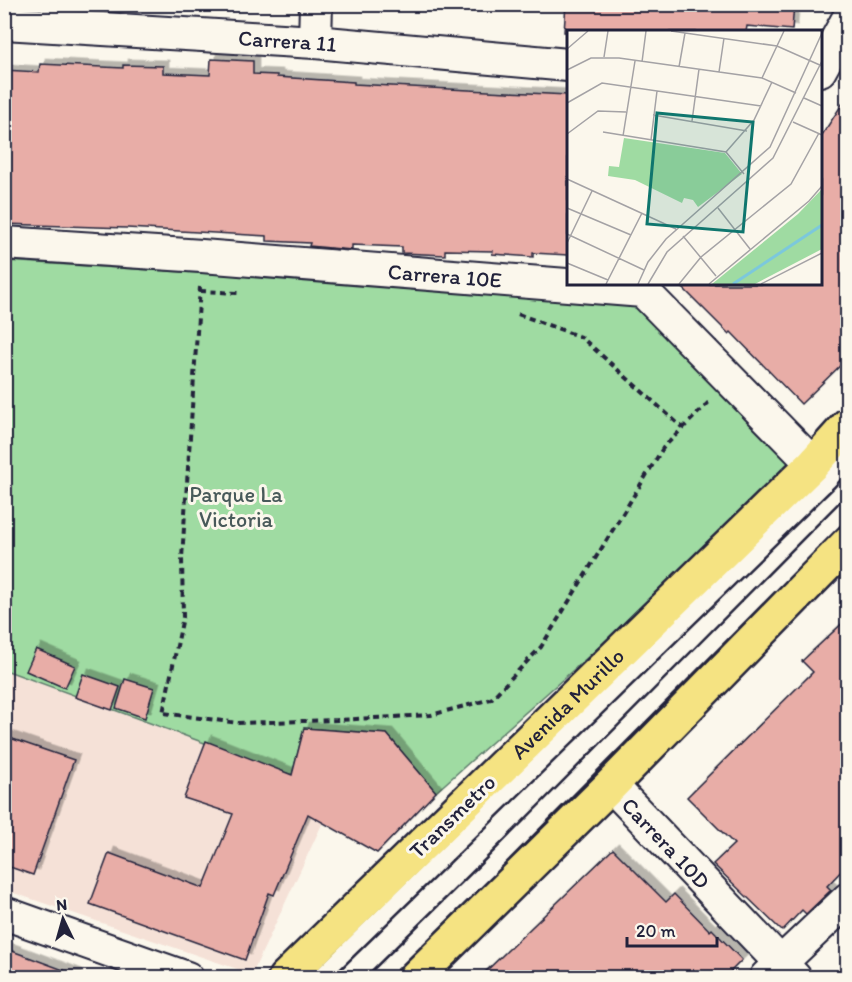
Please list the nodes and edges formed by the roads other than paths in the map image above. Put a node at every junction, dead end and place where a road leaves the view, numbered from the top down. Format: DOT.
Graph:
graph roads {
  1 [pos="316,4"];
  2 [pos="848,20"];
  3 [pos="4,24"];
  4 [pos="315,42"];
  5 [pos="567,65"];
  6 [pos="822,66"];
  7 [pos="4,243"];
  8 [pos="567,281"];
  9 [pos="617,285"];
  10 [pos="646,287"];
  11 [pos="848,425"];
  12 [pos="848,459"];
  13 [pos="813,464"];
  14 [pos="848,506"];
  15 [pos="848,543"];
  16 [pos="611,785"];
  17 [pos="848,899"];
  18 [pos="4,913"];
  19 [pos="781,973"];
  20 [pos="188,978"];
  21 [pos="285,978"];
  22 [pos="319,978"];
  23 [pos="377,978"];
  24 [pos="415,978"];
  1 -- 4 [label="street"];
  2 -- 6 [label="street"];
  3 -- 4 [label="street, Carrera 11"];
  4 -- 5 [label="street, Carrera 11"];
  7 -- 8 [label="street, Carrera 10E"];
  9 -- 10 [label="street, Carrera 10E"];
  10 -- 13 [label="street, Carrera 10E"];
  11 -- 13 [label="main road, Avenida Murillo"];
  12 -- 22 [label="lane, Transmetro"];
  13 -- 21 [label="main road, Avenida Murillo"];
  14 -- 23 [label="lane"];
  15 -- 16 [label="main road"];
  16 -- 19 [label="street, Carrera 10D"];
  16 -- 24 [label="main road"];
  17 -- 19 [label="street"];
  18 -- 20 [label="street"];
}
